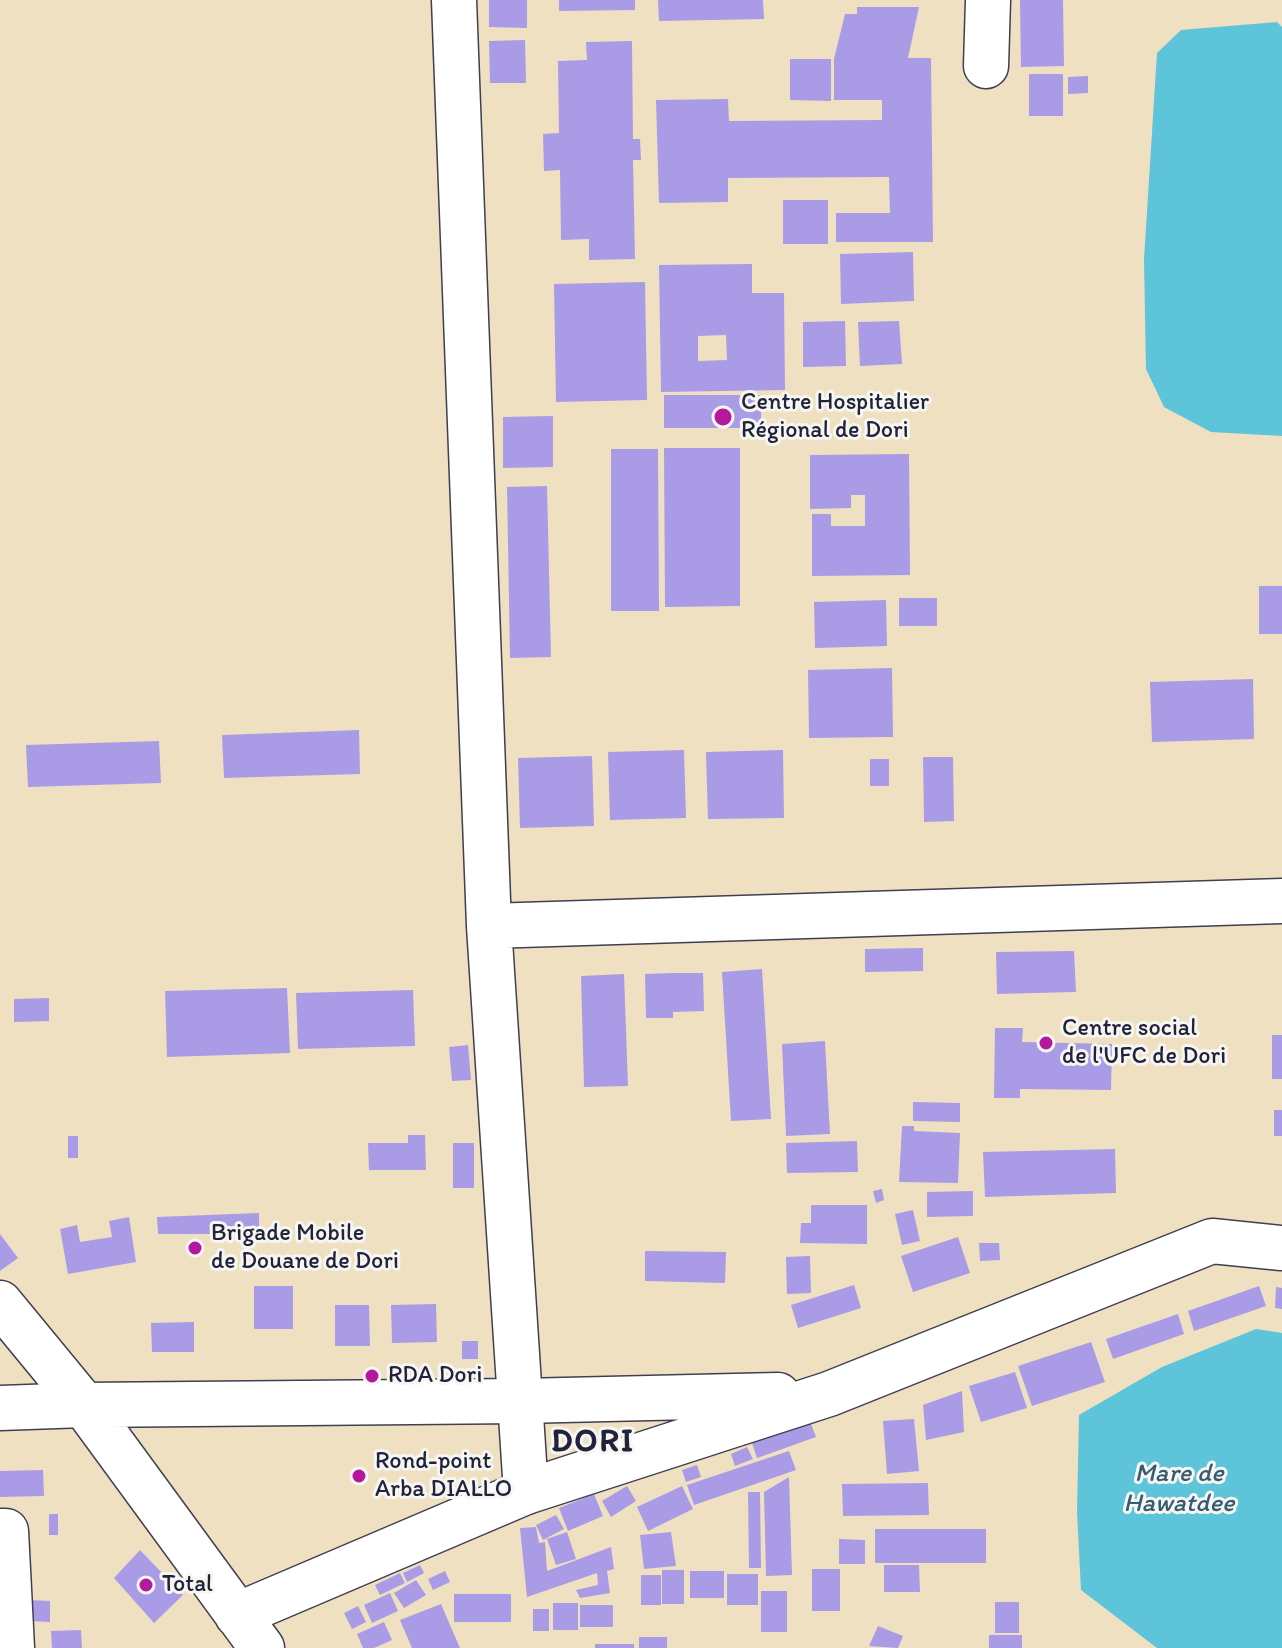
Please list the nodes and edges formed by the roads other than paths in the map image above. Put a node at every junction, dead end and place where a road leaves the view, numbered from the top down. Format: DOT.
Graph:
graph roads {
  1 [pos="454,0"];
  2 [pos="988,0"];
  3 [pos="986,66"];
  4 [pos="1282,901"];
  5 [pos="489,926"];
  6 [pos="1282,1219"];
  7 [pos="1212,1241"];
  8 [pos="1282,1248"];
  9 [pos="0,1303"];
  10 [pos="829,1394"];
  11 [pos="521,1401"];
  12 [pos="84,1405"];
  13 [pos="0,1408"];
  14 [pos="526,1492"];
  15 [pos="0,1531"];
  16 [pos="249,1632"];
  17 [pos="12,1648"];
  1 -- 5 [label="street"];
  2 -- 3 [label="street"];
  4 -- 5 [label="street"];
  5 -- 11 [label="street"];
  6 -- 7 [label="street"];
  7 -- 8 [label="street"];
  7 -- 10 [label="street"];
  9 -- 12 [label="street"];
  10 -- 11 [label="street"];
  10 -- 14 [label="street"];
  11 -- 12 [label="street"];
  11 -- 14 [label="street"];
  12 -- 13 [label="street"];
  12 -- 16 [label="street"];
  14 -- 16 [label="street"];
  15 -- 17 [label="street"];
}
